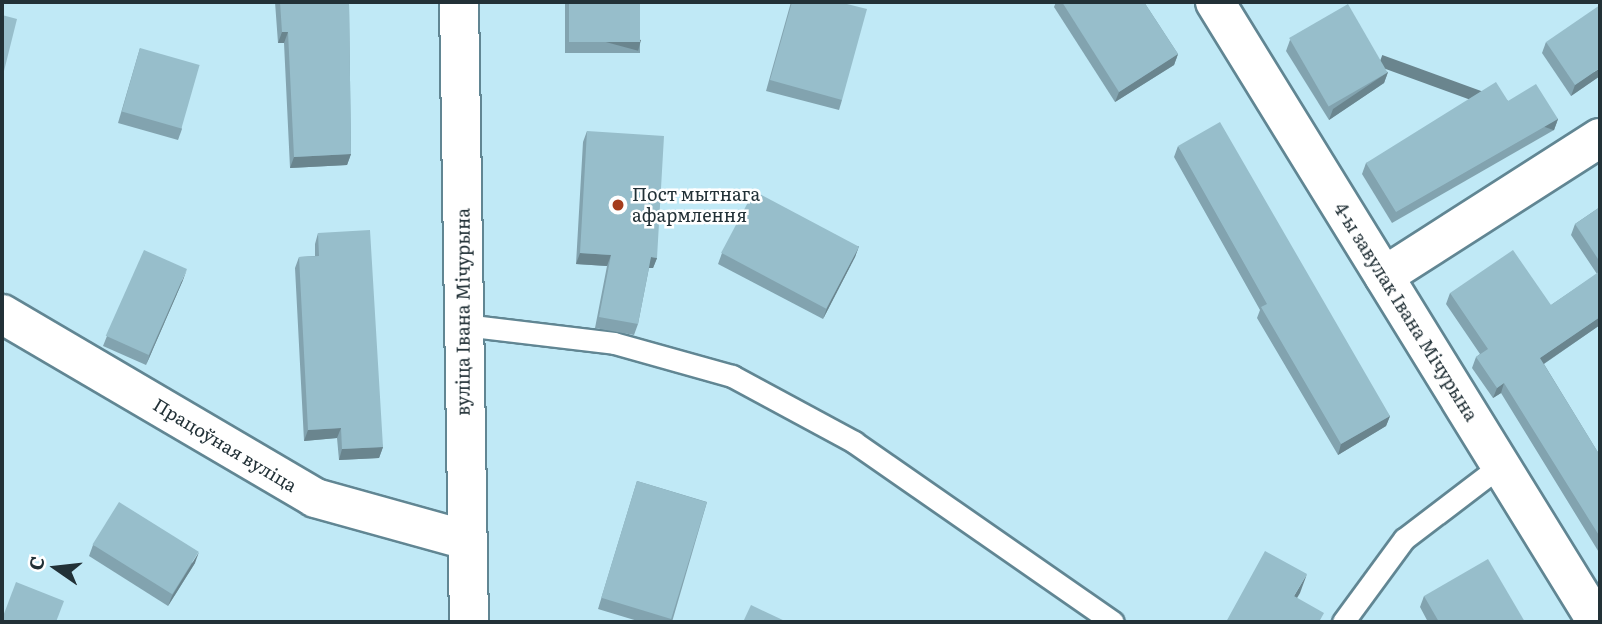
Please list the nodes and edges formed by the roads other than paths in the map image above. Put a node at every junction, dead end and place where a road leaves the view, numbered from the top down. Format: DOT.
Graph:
graph roads {
  1 [pos="459,2"];
  2 [pos="1215,2"];
  3 [pos="1600,138"];
  4 [pos="1384,276"];
  5 [pos="2,314"];
  6 [pos="464,325"];
  7 [pos="1501,465"];
  8 [pos="463,539"];
  9 [pos="469,622"];
  10 [pos="1113,622"];
  11 [pos="1343,622"];
  12 [pos="1597,622"];
  1 -- 6 [label="street, вуліца Івана Мічурына"];
  2 -- 4 [label="street, 4-ы завулак Івана Мічурына"];
  3 -- 4 [label="street"];
  4 -- 7 [label="street, 4-ы завулак Івана Мічурына"];
  5 -- 8 [label="street, Працоўная вуліца"];
  6 -- 8 [label="street, вуліца Івана Мічурына"];
  6 -- 10 [label="lane"];
  7 -- 11 [label="lane"];
  7 -- 12 [label="street, 4-ы завулак Івана Мічурына"];
  8 -- 9 [label="street, вуліца Івана Мічурына"];
}
